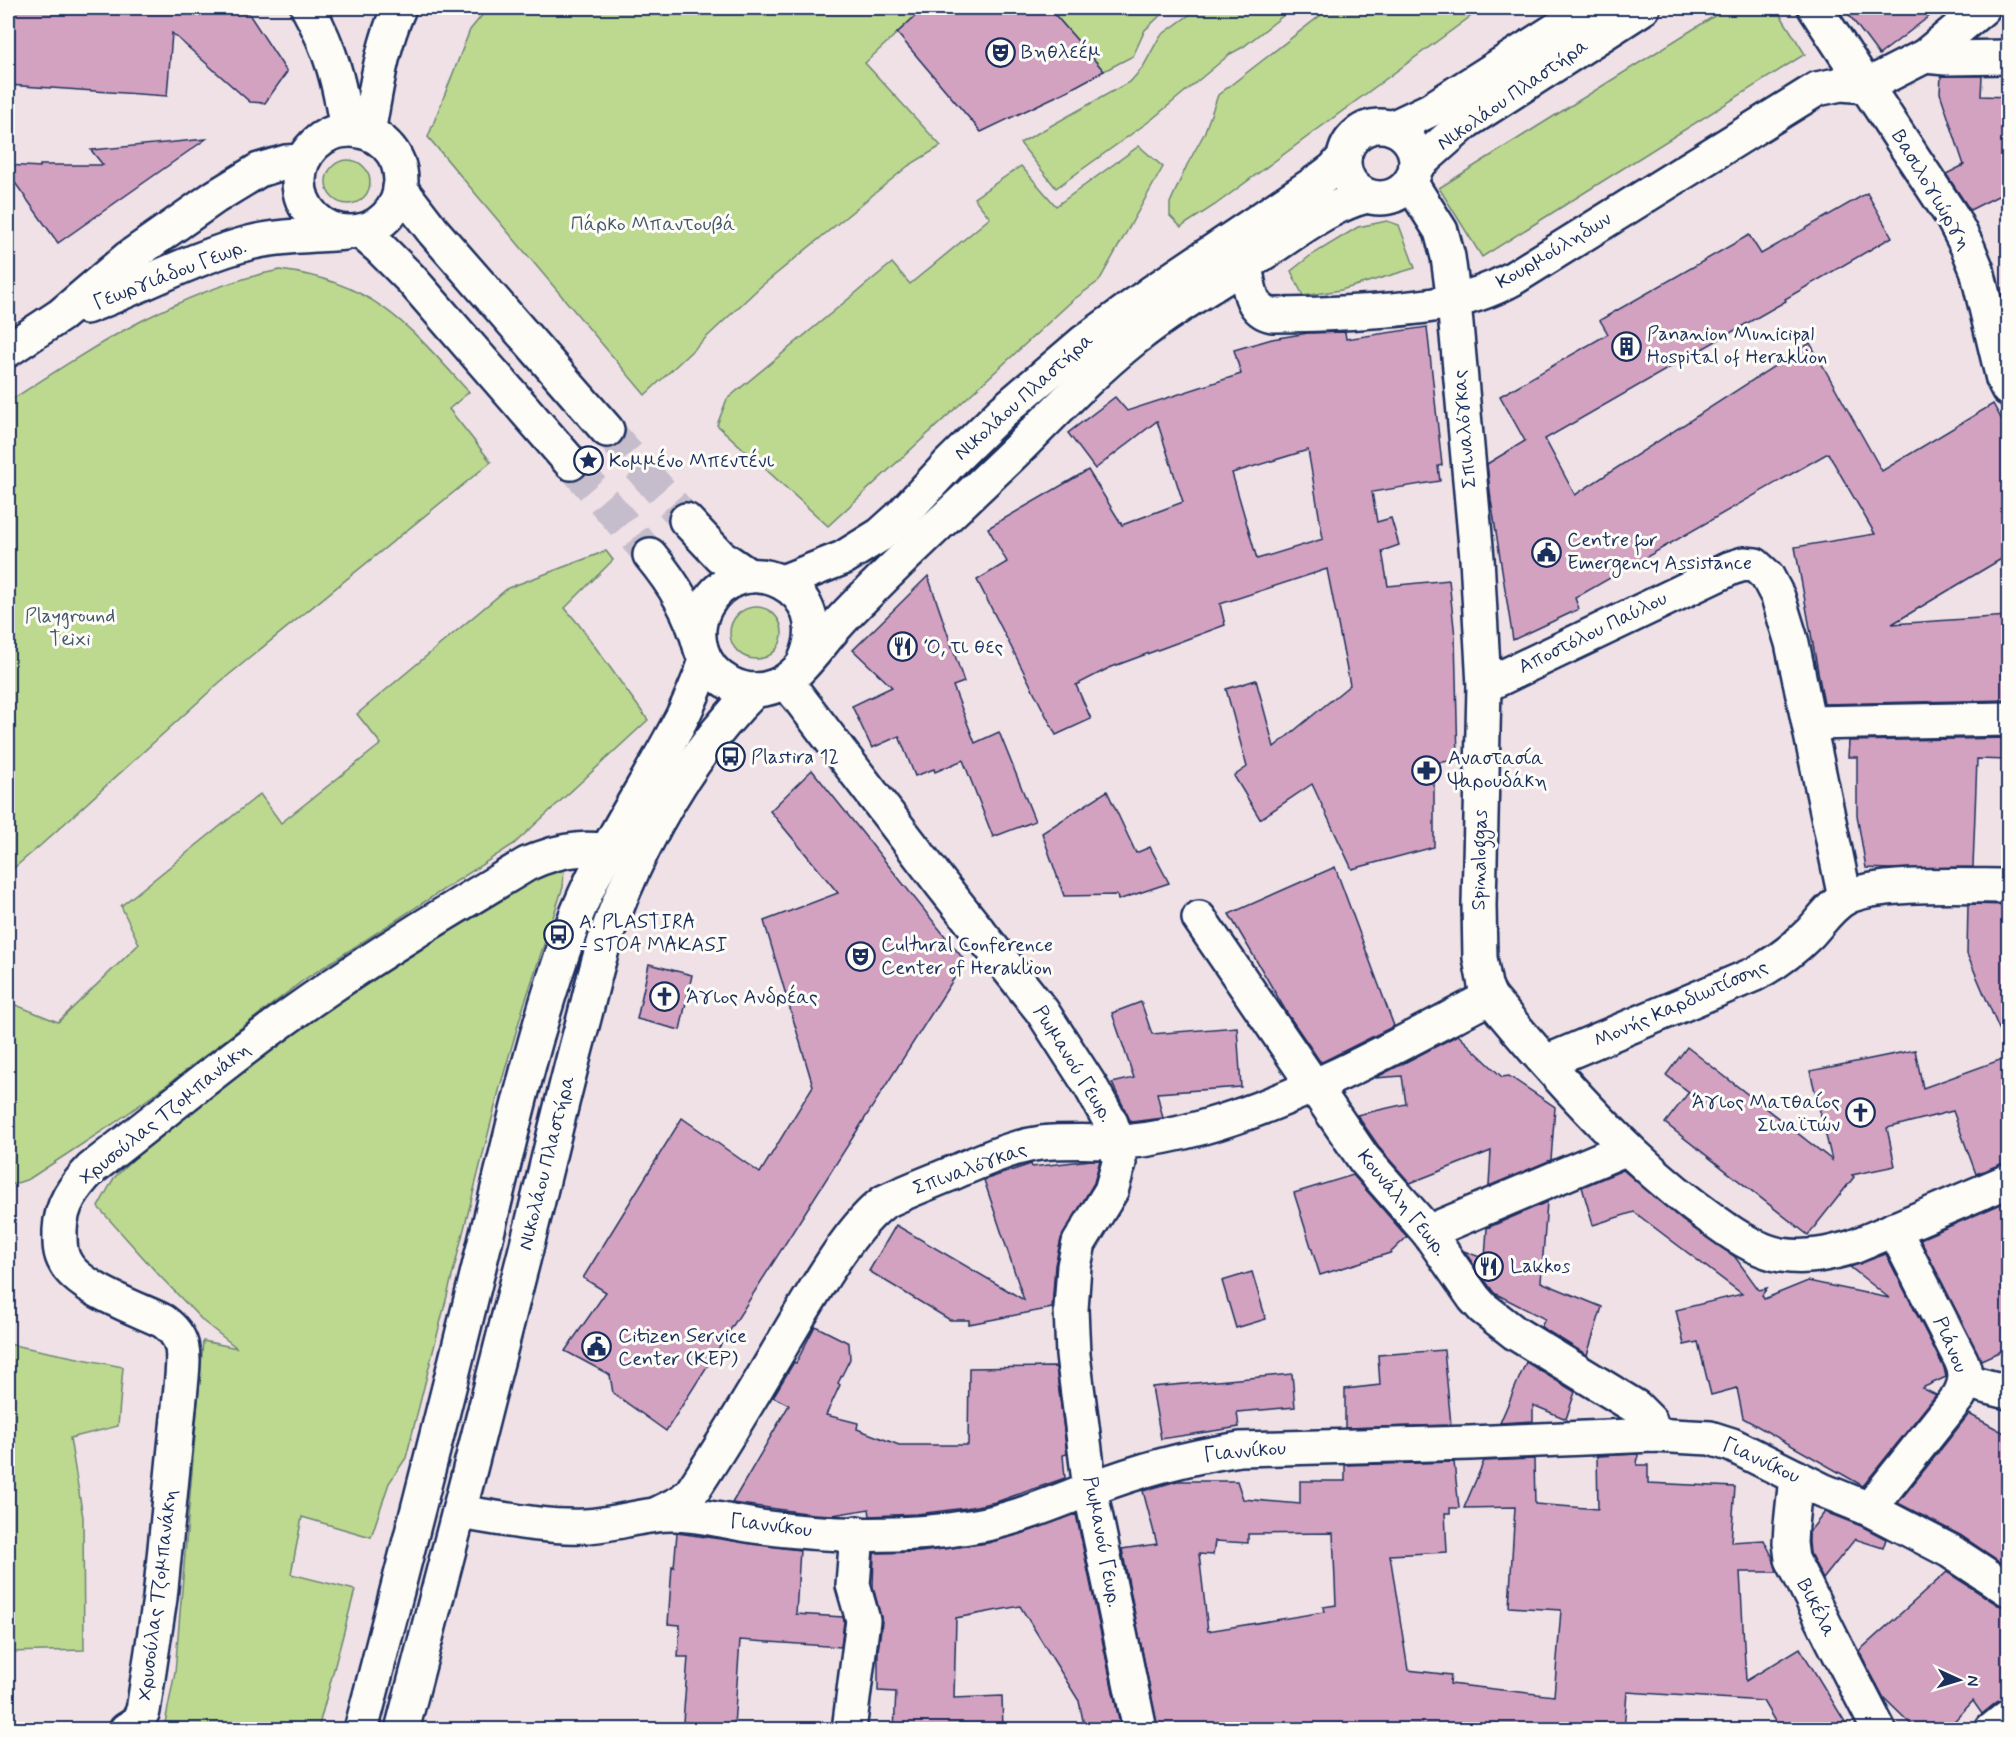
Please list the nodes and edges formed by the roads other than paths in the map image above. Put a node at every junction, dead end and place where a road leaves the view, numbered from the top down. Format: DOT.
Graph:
graph roads {
  1 [pos="308,8"];
  2 [pos="399,8"];
  3 [pos="1590,8"];
  4 [pos="1643,8"];
  5 [pos="1815,8"];
  6 [pos="1983,8"];
  7 [pos="2008,57"];
  8 [pos="1912,63"];
  9 [pos="1866,86"];
  10 [pos="1392,128"];
  11 [pos="357,131"];
  12 [pos="1344,157"];
  13 [pos="302,161"];
  14 [pos="1413,174"];
  15 [pos="400,188"];
  16 [pos="1367,196"];
  17 [pos="355,232"];
  18 [pos="1245,265"];
  19 [pos="1454,302"];
  20 [pos="61,315"];
  21 [pos="8,350"];
  22 [pos="2008,389"];
  23 [pos="607,430"];
  24 [pos="571,463"];
  25 [pos="686,520"];
  26 [pos="650,555"];
  27 [pos="749,576"];
  28 [pos="782,582"];
  29 [pos="703,655"];
  30 [pos="795,671"];
  31 [pos="1484,686"];
  32 [pos="754,690"];
  33 [pos="2008,719"];
  34 [pos="1810,723"];
  35 [pos="606,850"];
  36 [pos="640,856"];
  37 [pos="2008,886"];
  38 [pos="1845,898"];
  39 [pos="1199,918"];
  40 [pos="1490,997"];
  41 [pos="1546,1062"];
  42 [pos="1313,1087"];
  43 [pos="1118,1141"];
  44 [pos="1627,1148"];
  45 [pos="2008,1181"];
  46 [pos="1894,1229"];
  47 [pos="1428,1232"];
  48 [pos="1965,1381"];
  49 [pos="2008,1392"];
  50 [pos="1653,1436"];
  51 [pos="1796,1477"];
  52 [pos="1090,1489"];
  53 [pos="1869,1509"];
  54 [pos="459,1512"];
  55 [pos="657,1514"];
  56 [pos="857,1533"];
  57 [pos="2008,1589"];
  58 [pos="2008,1717"];
  59 [pos="126,1730"];
  60 [pos="361,1730"];
  61 [pos="402,1730"];
  62 [pos="849,1730"];
  63 [pos="1140,1730"];
  64 [pos="1879,1730"];
  65 [pos="1992,1730"];
  1 -- 11 [label="street"];
  2 -- 11 [label="street"];
  3 -- 10 [label="street, Νικολάου Πλαστήρα"];
  4 -- 14 [label="street, Νικολάου Πλαστήρα"];
  5 -- 9 [label="street, Βασιλογιώργη"];
  6 -- 8 [label="street"];
  7 -- 8 [label="street"];
  8 -- 9 [label="street"];
  9 -- 19 [label="street, Κουρμούληδων"];
  9 -- 22 [label="street, Βασιλογιώργη"];
  10 -- 12 [label="street"];
  10 -- 14 [label="street"];
  11 -- 13 [label="street"];
  11 -- 15 [label="street"];
  12 -- 16 [label="street"];
  12 -- 28 [label="street, Νικολάου Πλαστήρα"];
  13 -- 17 [label="street"];
  13 -- 20 [label="street, Γεωργιάδου Γεωρ."];
  14 -- 16 [label="street"];
  14 -- 19 [label="street, Σπιναλόγκας"];
  15 -- 17 [label="street"];
  15 -- 23 [label="street"];
  16 -- 18 [label="street, Νικολάου Πλαστήρα"];
  17 -- 20 [label="street, Γεωργιάδου Γεωρ."];
  17 -- 24 [label="street"];
  18 -- 19 [label="street, Κουρμούληδων"];
  18 -- 30 [label="street, Νικολάου Πλαστήρα"];
  19 -- 31 [label="street, Σπιναλόγκας"];
  20 -- 21 [label="street, Γεωργιάδου Γεωρ."];
  25 -- 27 [label="street"];
  26 -- 29 [label="street"];
  27 -- 28 [label="street"];
  27 -- 29 [label="street"];
  28 -- 30 [label="street"];
  29 -- 32 [label="street"];
  29 -- 35 [label="street, Νικολάου Πλαστήρα"];
  30 -- 32 [label="street"];
  30 -- 43 [label="street, Ρωμανού Γεωρ."];
  31 -- 34 [label="street, Αποστόλου Παύλου"];
  31 -- 40 [label="street, Spinaloggas"];
  32 -- 36 [label="street, Νικολάου Πλαστήρα"];
  33 -- 34 [label="street"];
  34 -- 38 [label="street"];
  35 -- 36 [label="street, Χρυσούλας Τζομπανάκη"];
  35 -- 59 [label="street, Χρυσούλας Τζομπανάκη"];
  35 -- 60 [label="street, Νικολάου Πλαστήρα"];
  36 -- 54 [label="street, Νικολάου Πλαστήρα"];
  37 -- 38 [label="street, Μονής Καρδιωτίσσης"];
  38 -- 41 [label="street, Μονής Καρδιωτίσσης"];
  39 -- 42 [label="street, Κουνάλη Γεωρ."];
  40 -- 41 [label="street"];
  40 -- 42 [label="street, Σπιναλόγκας"];
  41 -- 44 [label="street"];
  42 -- 43 [label="street, Σπιναλόγκας"];
  42 -- 47 [label="street, Κουνάλη Γεωρ."];
  43 -- 52 [label="street, Ρωμανού Γεωρ."];
  43 -- 55 [label="street, Σπιναλόγκας"];
  44 -- 46 [label="street"];
  44 -- 47 [label="street"];
  45 -- 46 [label="street"];
  46 -- 48 [label="street, Ριάνου"];
  47 -- 50 [label="street, Κουνάλη Γεωρ."];
  48 -- 49 [label="street"];
  48 -- 53 [label="street, Ριάνου"];
  50 -- 51 [label="street, Γιαννίκου"];
  50 -- 52 [label="street, Γιαννίκου"];
  51 -- 53 [label="street, Γιαννίκου"];
  51 -- 64 [label="street, Βικέλα"];
  52 -- 56 [label="street, Γιαννίκου"];
  52 -- 63 [label="street, Ρωμανού Γεωρ."];
  53 -- 57 [label="street, Γιαννίκου"];
  54 -- 55 [label="street, Γιαννίκου"];
  54 -- 61 [label="street, Νικολάου Πλαστήρα"];
  55 -- 56 [label="street, Γιαννίκου"];
  56 -- 62 [label="street"];
  58 -- 65 [label="street"];
}
